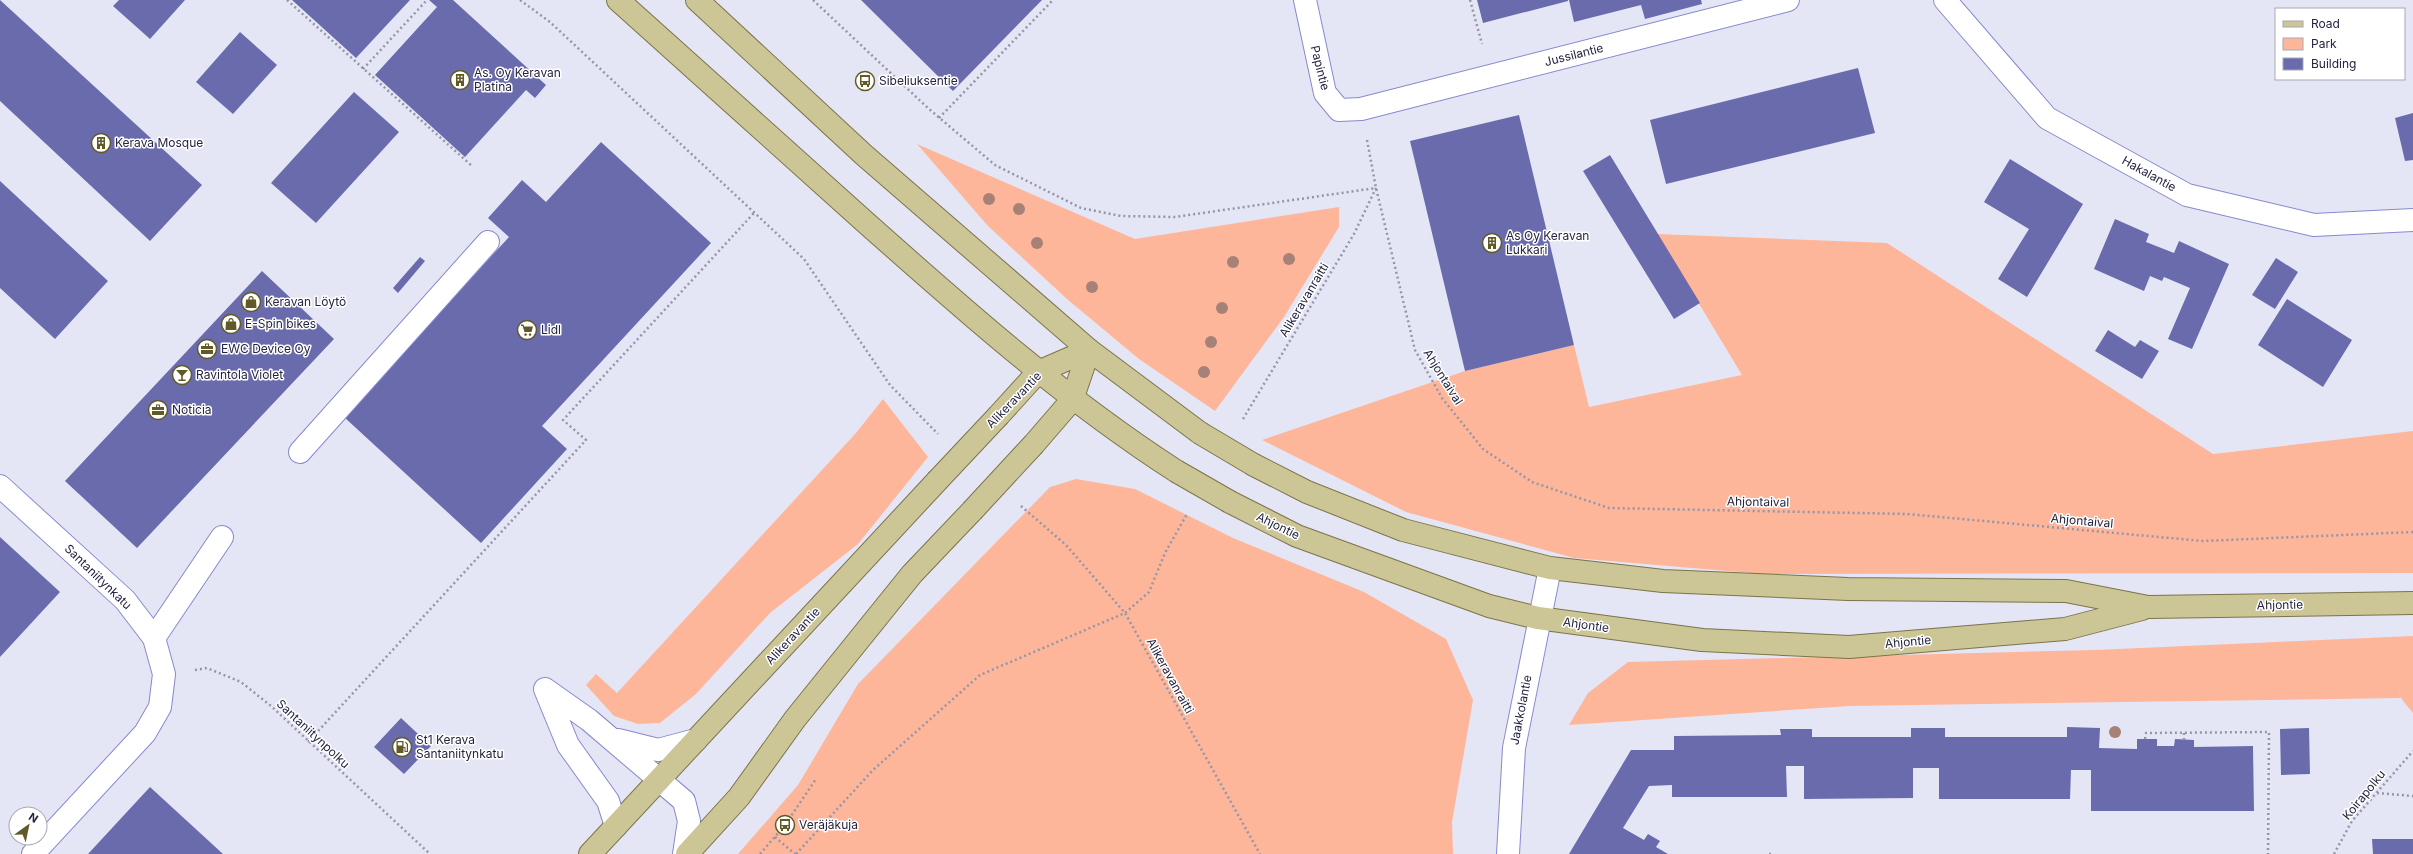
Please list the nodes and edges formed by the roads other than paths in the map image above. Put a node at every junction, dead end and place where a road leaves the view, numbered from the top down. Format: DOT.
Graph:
graph roads {
  1 [pos="618,0"];
  2 [pos="697,0"];
  3 [pos="1305,0"];
  4 [pos="1788,0"];
  5 [pos="1945,0"];
  6 [pos="1361,109"];
  7 [pos="2413,220"];
  8 [pos="488,242"];
  9 [pos="1089,350"];
  10 [pos="1038,372"];
  11 [pos="1072,400"];
  12 [pos="300,452"];
  13 [pos="0,486"];
  14 [pos="222,537"];
  15 [pos="1550,568"];
  16 [pos="2413,603"];
  17 [pos="2148,607"];
  18 [pos="1538,618"];
  19 [pos="154,638"];
  20 [pos="612,738"];
  21 [pos="696,740"];
  22 [pos="661,778"];
  23 [pos="616,826"];
  24 [pos="32,854"];
  25 [pos="590,854"];
  26 [pos="684,854"];
  27 [pos="687,854"];
  28 [pos="1508,854"];
  1 -- 10 [label="main road"];
  2 -- 9 [label="main road"];
  3 -- 6 [label="street, Papintie"];
  4 -- 6 [label="street, Jussilantie"];
  5 -- 7 [label="street, Hakalantie"];
  8 -- 12 [label="street"];
  9 -- 10 [label="main road, Alikeravantie"];
  9 -- 11 [label="main road"];
  9 -- 15 [label="main road, Ahjontie, bridge"];
  10 -- 11 [label="main road"];
  10 -- 21 [label="main road, Alikeravantie, bridge"];
  11 -- 18 [label="main road, Ahjontie, bridge"];
  11 -- 27 [label="main road, bridge"];
  13 -- 19 [label="street, Santaniitynkatu"];
  14 -- 19 [label="street"];
  15 -- 17 [label="main road, Ahjontie"];
  15 -- 18 [label="street, Jaakkolantie"];
  16 -- 17 [label="main road, Ahjontie"];
  17 -- 18 [label="main road, Ahjontie"];
  18 -- 28 [label="street, Jaakkolantie"];
  19 -- 24 [label="street, Santaniitynkatu"];
  20 -- 21 [label="street"];
  20 -- 22 [label="street"];
  20 -- 23 [label="street"];
  21 -- 22 [label="main road, Alikeravantie"];
  22 -- 23 [label="main road, Alikeravantie"];
  22 -- 26 [label="street"];
  23 -- 25 [label="main road, Alikeravantie"];
}
